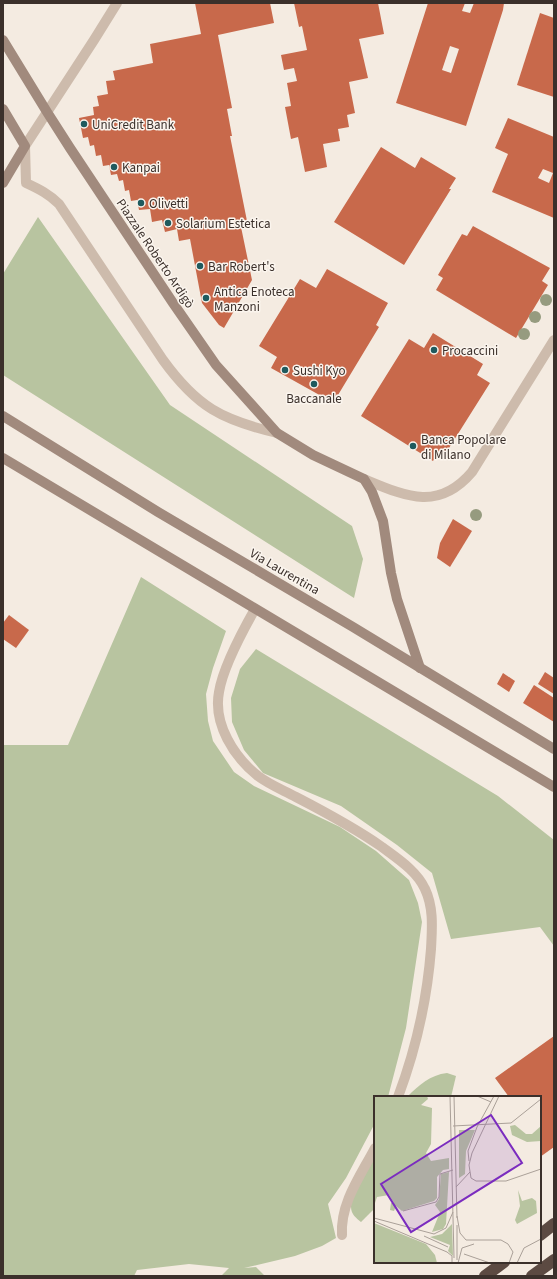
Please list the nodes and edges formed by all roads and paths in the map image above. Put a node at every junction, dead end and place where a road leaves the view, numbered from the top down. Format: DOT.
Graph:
graph roads {
  1 [pos="117,3"];
  2 [pos="3,40"];
  3 [pos="3,109"];
  4 [pos="47,112"];
  5 [pos="26,146"];
  6 [pos="3,183"];
  7 [pos="554,340"];
  8 [pos="3,416"];
  9 [pos="277,433"];
  10 [pos="3,458"];
  11 [pos="364,479"];
  12 [pos="255,609"];
  13 [pos="420,668"];
  14 [pos="554,749"];
  15 [pos="554,788"];
  16 [pos="398,1096"];
  17 [pos="374,1150"];
  18 [pos="554,1224"];
  19 [pos="541,1234"];
  20 [pos="342,1235"];
  21 [pos="554,1260"];
  22 [pos="503,1263"];
  23 [pos="485,1276"];
  24 [pos="532,1276"];
  1 -- 4 [label="street"];
  2 -- 4 [label="main road, Piazzale Roberto Ardigò"];
  3 -- 5 [label="main road"];
  4 -- 5 [label="street"];
  4 -- 9 [label="main road, Piazzale Roberto Ardigò"];
  5 -- 6 [label="main road"];
  5 -- 9 [label="street, Piazzale Roberto Ardigò"];
  7 -- 11 [label="street"];
  8 -- 13 [label="main road, Via Laurentina"];
  9 -- 11 [label="main road, Piazzale Roberto Ardigò"];
  10 -- 12 [label="main road"];
  11 -- 13 [label="main road"];
  12 -- 15 [label="main road"];
  12 -- 16 [label="street"];
  13 -- 14 [label="main road, Via Laurentina"];
  17 -- 20 [label="street"];
  18 -- 19 [label="highway"];
  21 -- 24 [label="highway"];
  22 -- 23 [label="highway"];
}
